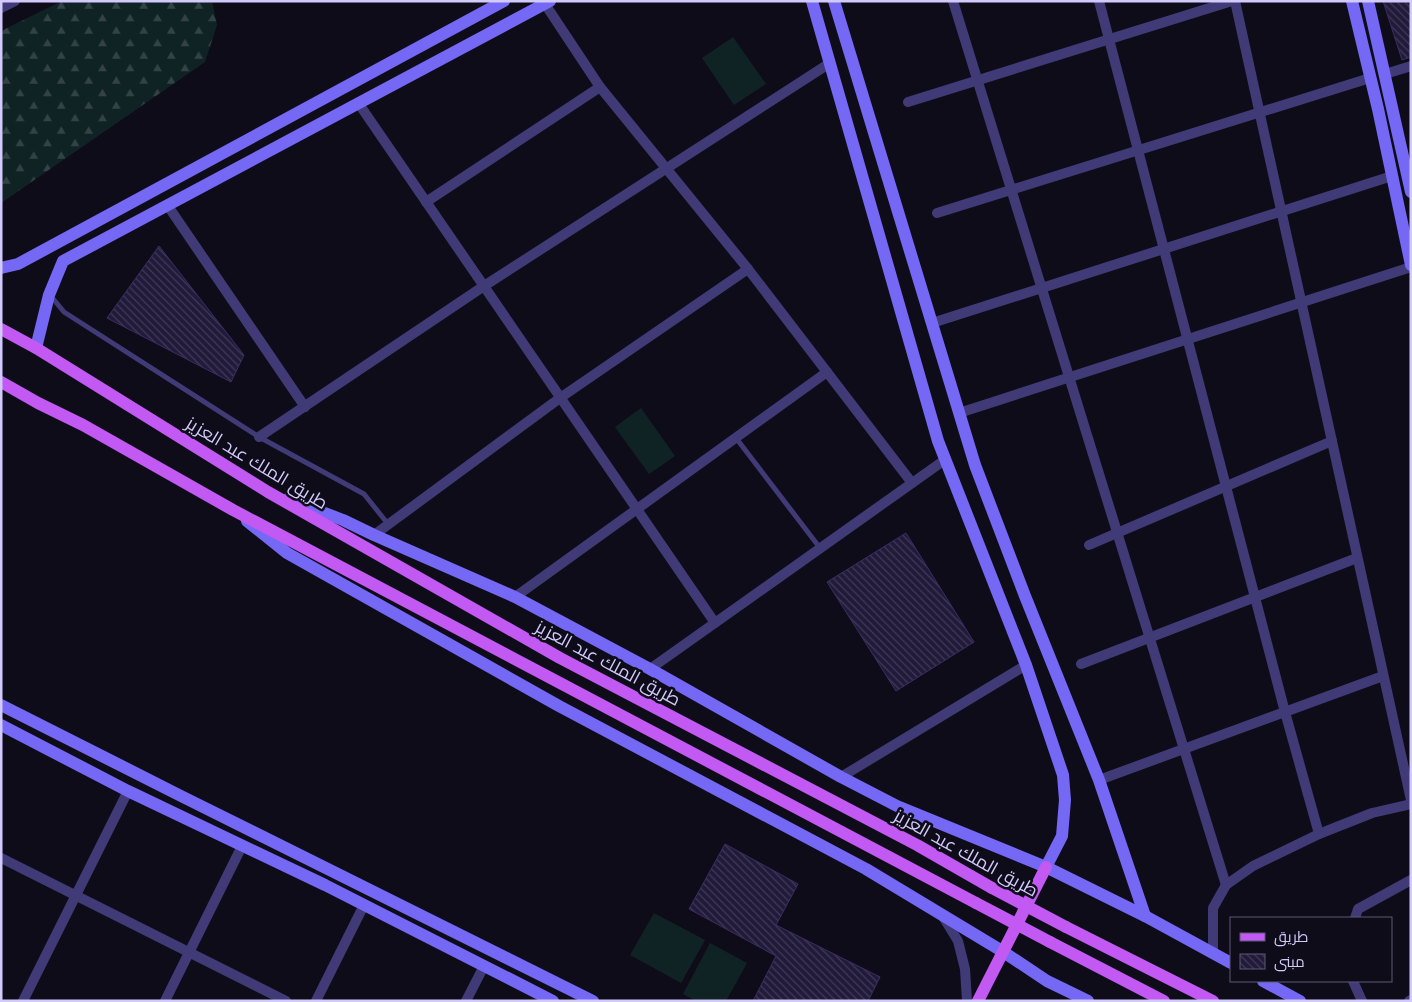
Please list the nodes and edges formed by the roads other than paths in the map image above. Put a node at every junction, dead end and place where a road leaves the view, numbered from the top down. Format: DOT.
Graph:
graph roads {
  1 [pos="15,1"];
  2 [pos="504,1"];
  3 [pos="812,1"];
  4 [pos="834,1"];
  5 [pos="953,1"];
  6 [pos="1099,1"];
  7 [pos="1233,1"];
  8 [pos="1352,1"];
  9 [pos="1368,1"];
  10 [pos="548,3"];
  11 [pos="1,8"];
  12 [pos="1109,39"];
  13 [pos="830,63"];
  14 [pos="1411,66"];
  15 [pos="1385,74"];
  16 [pos="1370,78"];
  17 [pos="978,80"];
  18 [pos="600,87"];
  19 [pos="908,102"];
  20 [pos="359,104"];
  21 [pos="1259,113"];
  22 [pos="1138,150"];
  23 [pos="1408,168"];
  24 [pos="666,170"];
  25 [pos="1392,176"];
  26 [pos="1011,190"];
  27 [pos="1411,192"];
  28 [pos="426,202"];
  29 [pos="168,206"];
  30 [pos="1281,212"];
  31 [pos="938,213"];
  32 [pos="1164,249"];
  33 [pos="1411,266"];
  34 [pos="1,268"];
  35 [pos="748,268"];
  36 [pos="484,286"];
  37 [pos="1042,288"];
  38 [pos="49,294"];
  39 [pos="1301,303"];
  40 [pos="932,324"];
  41 [pos="1,329"];
  42 [pos="1187,339"];
  43 [pos="36,348"];
  44 [pos="827,372"];
  45 [pos="1069,377"];
  46 [pos="1,382"];
  47 [pos="560,398"];
  48 [pos="305,407"];
  49 [pos="959,412"];
  50 [pos="259,437"];
  51 [pos="736,438"];
  52 [pos="1332,441"];
  53 [pos="946,459"];
  54 [pos="912,482"];
  55 [pos="1226,486"];
  56 [pos="268,492"];
  57 [pos="637,509"];
  58 [pos="233,510"];
  59 [pos="389,524"];
  60 [pos="1117,533"];
  61 [pos="374,535"];
  62 [pos="1089,545"];
  63 [pos="820,548"];
  64 [pos="1357,558"];
  65 [pos="515,597"];
  66 [pos="1255,597"];
  67 [pos="715,623"];
  68 [pos="1150,638"];
  69 [pos="1026,664"];
  70 [pos="1081,664"];
  71 [pos="650,669"];
  72 [pos="1383,676"];
  73 [pos="1,704"];
  74 [pos="1285,712"];
  75 [pos="1,725"];
  76 [pos="1184,749"];
  77 [pos="841,777"];
  78 [pos="1099,780"];
  79 [pos="128,791"];
  80 [pos="1411,800"];
  81 [pos="1411,804"];
  82 [pos="1319,834"];
  83 [pos="242,846"];
  84 [pos="1,858"];
  85 [pos="1046,867"];
  86 [pos="1411,880"];
  87 [pos="1226,885"];
  88 [pos="76,895"];
  89 [pos="364,905"];
  90 [pos="942,914"];
  91 [pos="1145,916"];
  92 [pos="1354,917"];
  93 [pos="1002,951"];
  94 [pos="189,952"];
  95 [pos="1213,953"];
  96 [pos="1230,962"];
  97 [pos="484,966"];
  98 [pos="1266,982"];
  99 [pos="1353,982"];
  100 [pos="23,1001"];
  101 [pos="165,1001"];
  102 [pos="286,1001"];
  103 [pos="316,1001"];
  104 [pos="466,1001"];
  105 [pos="553,1001"];
  106 [pos="593,1001"];
  107 [pos="967,1001"];
  108 [pos="978,1001"];
  109 [pos="1088,1001"];
  110 [pos="1164,1001"];
  111 [pos="1213,1001"];
  112 [pos="1300,1001"];
  113 [pos="1362,1001"];
  1 -- 11 [label="street"];
  2 -- 34 [label="street"];
  3 -- 13 [label="street"];
  4 -- 40 [label="street"];
  5 -- 17 [label="street"];
  6 -- 12 [label="street"];
  7 -- 12 [label="street"];
  7 -- 21 [label="street"];
  8 -- 16 [label="street"];
  9 -- 15 [label="street"];
  10 -- 18 [label="street"];
  10 -- 20 [label="street"];
  12 -- 17 [label="street"];
  12 -- 22 [label="street"];
  13 -- 24 [label="street"];
  13 -- 53 [label="street"];
  14 -- 15 [label="street"];
  15 -- 23 [label="street"];
  16 -- 21 [label="street"];
  16 -- 25 [label="street"];
  17 -- 19 [label="street"];
  17 -- 26 [label="street"];
  18 -- 24 [label="street"];
  18 -- 28 [label="street"];
  20 -- 28 [label="street"];
  20 -- 29 [label="street"];
  21 -- 22 [label="street"];
  21 -- 30 [label="street"];
  22 -- 26 [label="street"];
  22 -- 32 [label="street"];
  23 -- 27 [label="street"];
  24 -- 35 [label="street"];
  24 -- 36 [label="street"];
  25 -- 30 [label="street"];
  25 -- 33 [label="street"];
  26 -- 31 [label="street"];
  26 -- 37 [label="street"];
  28 -- 36 [label="street"];
  29 -- 38 [label="street"];
  29 -- 48 [label="street"];
  30 -- 32 [label="street"];
  30 -- 39 [label="street"];
  32 -- 37 [label="street"];
  32 -- 42 [label="street"];
  33 -- 39 [label="street"];
  35 -- 44 [label="street"];
  35 -- 47 [label="street"];
  36 -- 47 [label="street"];
  36 -- 48 [label="street"];
  37 -- 40 [label="street"];
  37 -- 45 [label="street"];
  38 -- 43 [label="street"];
  38 -- 50 [label="lane"];
  39 -- 42 [label="street"];
  39 -- 52 [label="street"];
  40 -- 49 [label="street"];
  41 -- 43 [label="main road, طريق الملك عبد العزيز"];
  42 -- 45 [label="street"];
  42 -- 55 [label="street"];
  43 -- 56 [label="main road, طريق الملك عبد العزيز"];
  44 -- 51 [label="street"];
  44 -- 54 [label="street"];
  45 -- 49 [label="street"];
  45 -- 60 [label="street"];
  46 -- 58 [label="main road"];
  47 -- 57 [label="street"];
  47 -- 59 [label="street"];
  48 -- 50 [label="street"];
  49 -- 78 [label="street"];
  50 -- 59 [label="lane"];
  51 -- 57 [label="street"];
  51 -- 63 [label="lane"];
  52 -- 55 [label="street"];
  52 -- 64 [label="street"];
  53 -- 54 [label="street"];
  53 -- 69 [label="street"];
  54 -- 63 [label="street"];
  55 -- 60 [label="street"];
  55 -- 66 [label="street"];
  56 -- 61 [label="street"];
  56 -- 111 [label="main road, طريق الملك عبد العزيز, bridge"];
  57 -- 65 [label="street"];
  57 -- 67 [label="street"];
  58 -- 90 [label="street"];
  58 -- 110 [label="main road, bridge"];
  59 -- 61 [label="street"];
  60 -- 62 [label="street"];
  60 -- 68 [label="street"];
  61 -- 65 [label="street"];
  63 -- 67 [label="street"];
  64 -- 66 [label="street"];
  64 -- 72 [label="street"];
  65 -- 71 [label="street"];
  66 -- 68 [label="street"];
  66 -- 74 [label="street"];
  67 -- 71 [label="street"];
  68 -- 70 [label="street"];
  68 -- 76 [label="street"];
  69 -- 77 [label="street"];
  69 -- 85 [label="street"];
  71 -- 77 [label="street"];
  72 -- 74 [label="street"];
  72 -- 80 [label="street"];
  73 -- 106 [label="street"];
  74 -- 76 [label="street"];
  74 -- 82 [label="street"];
  75 -- 79 [label="street"];
  76 -- 78 [label="street"];
  76 -- 87 [label="street"];
  77 -- 85 [label="street"];
  78 -- 91 [label="street"];
  79 -- 83 [label="street"];
  79 -- 88 [label="street"];
  81 -- 82 [label="street"];
  82 -- 87 [label="street"];
  83 -- 89 [label="street"];
  83 -- 94 [label="street"];
  84 -- 88 [label="street"];
  85 -- 91 [label="street"];
  85 -- 93 [label="main road"];
  86 -- 92 [label="street"];
  87 -- 95 [label="street"];
  88 -- 94 [label="street"];
  88 -- 100 [label="street"];
  89 -- 97 [label="street"];
  89 -- 103 [label="street"];
  90 -- 93 [label="street"];
  90 -- 107 [label="street"];
  91 -- 95 [label="street"];
  93 -- 108 [label="main road"];
  93 -- 109 [label="street"];
  94 -- 101 [label="street"];
  94 -- 102 [label="street"];
  95 -- 96 [label="street"];
  97 -- 104 [label="street"];
  97 -- 105 [label="street"];
  98 -- 112 [label="street"];
  99 -- 113 [label="street"];
}
